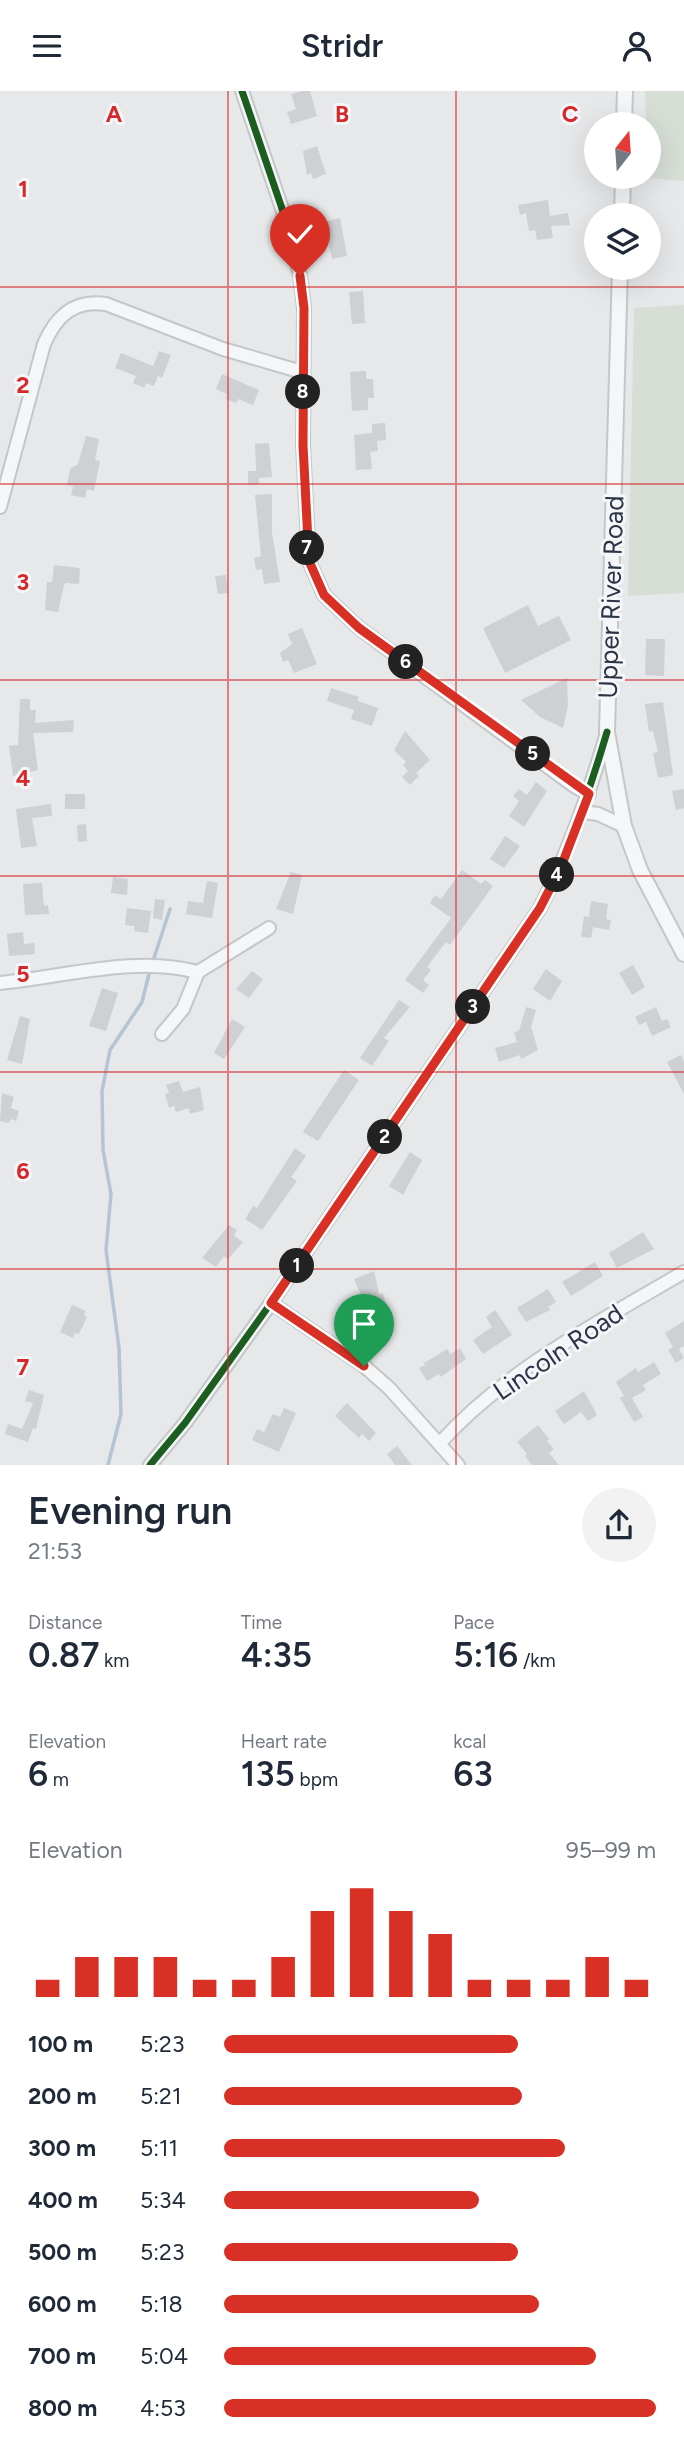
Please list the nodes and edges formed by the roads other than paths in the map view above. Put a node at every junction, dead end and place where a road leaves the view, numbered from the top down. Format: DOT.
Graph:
graph roads {
  1 [pos="242,91"];
  2 [pos="625,91"];
  3 [pos="624,112"];
  4 [pos="620,280"];
  5 [pos="302,372"];
  6 [pos="4,474"];
  7 [pos="0,507"];
  8 [pos="607,732"];
  9 [pos="589,794"];
  10 [pos="583,812"];
  11 [pos="624,826"];
  12 [pos="269,928"];
  13 [pos="684,954"];
  14 [pos="198,972"];
  15 [pos="0,983"];
  16 [pos="162,1034"];
  17 [pos="684,1272"];
  18 [pos="271,1303"];
  19 [pos="440,1444"];
  20 [pos="150,1465"];
  21 [pos="458,1465"];
  1 -- 5 [label="street"];
  2 -- 3 [label="street"];
  4 -- 8 [label="street, Upper River Road"];
  5 -- 6 [label="street"];
  5 -- 9 [label="street"];
  6 -- 7 [label="street"];
  8 -- 9 [label="street"];
  8 -- 11 [label="street, Upper River Road"];
  9 -- 10 [label="street"];
  10 -- 11 [label="street"];
  10 -- 18 [label="street"];
  11 -- 13 [label="street, Upper River Road"];
  12 -- 14 [label="street"];
  14 -- 15 [label="street"];
  14 -- 16 [label="street"];
  17 -- 19 [label="street, Lincoln Road"];
  18 -- 19 [label="street"];
  18 -- 20 [label="street"];
  19 -- 21 [label="street"];
}
